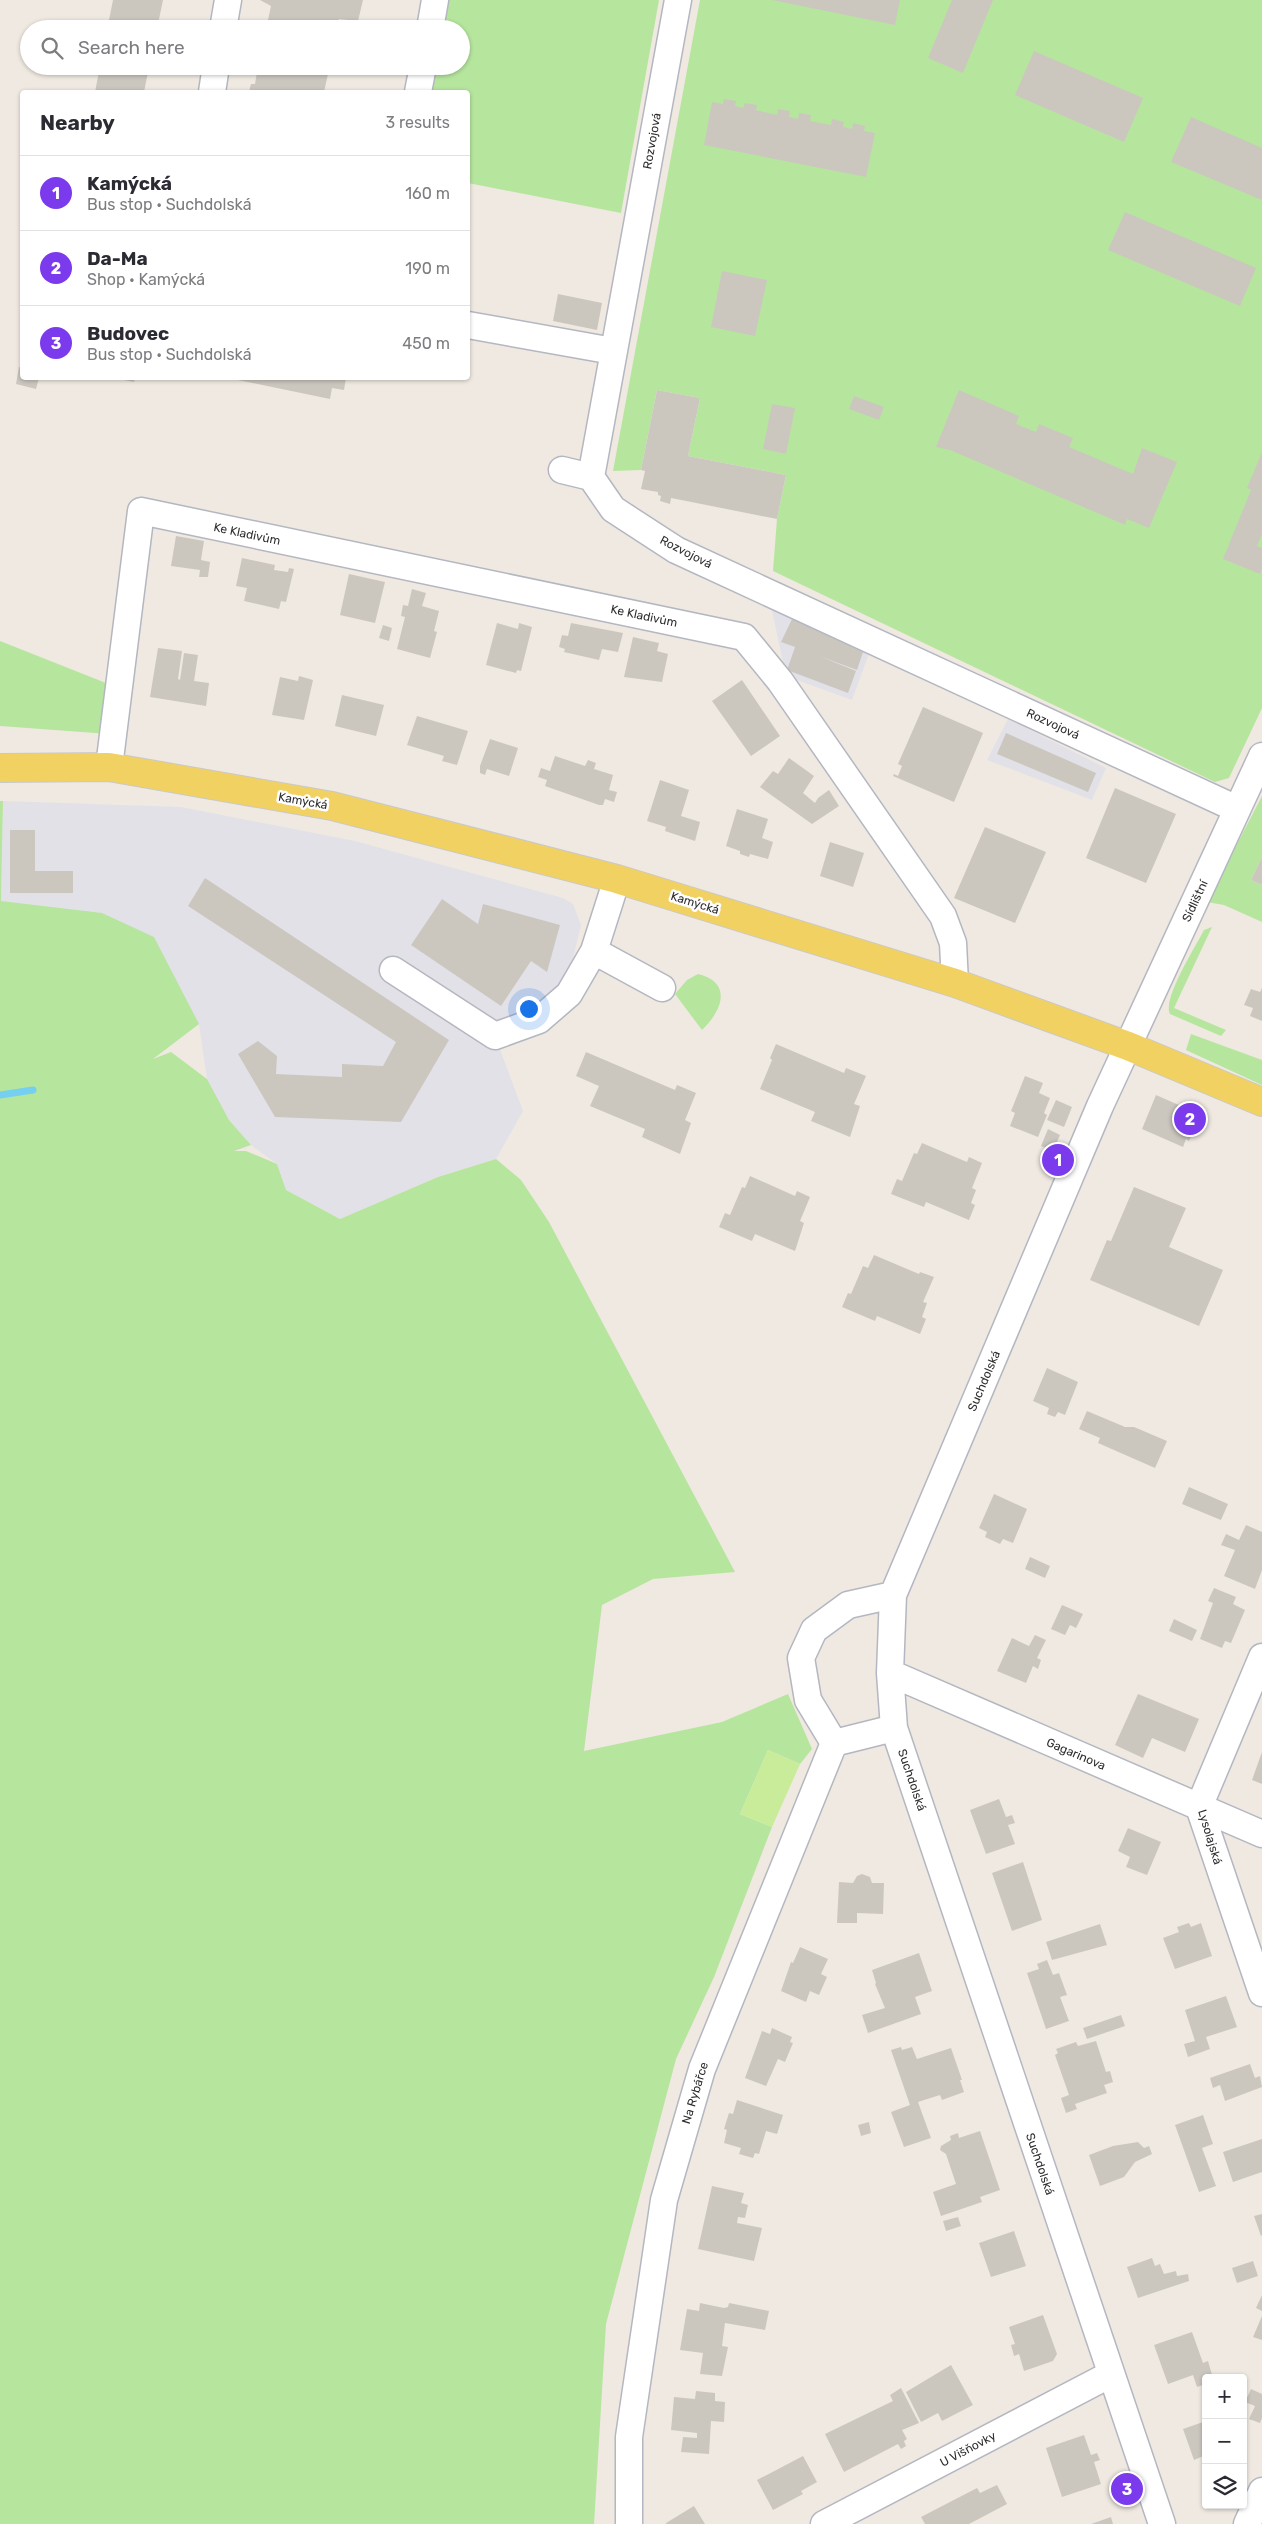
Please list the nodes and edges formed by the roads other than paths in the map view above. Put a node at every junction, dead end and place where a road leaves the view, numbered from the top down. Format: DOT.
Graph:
graph roads {
  1 [pos="228,0"];
  2 [pos="435,0"];
  3 [pos="678,0"];
  4 [pos="225,20"];
  5 [pos="432,20"];
  6 [pos="215,75"];
  7 [pos="421,75"];
  8 [pos="212,90"];
  9 [pos="418,90"];
  10 [pos="470,325"];
  11 [pos="613,351"];
  12 [pos="562,470"];
  13 [pos="591,477"];
  14 [pos="1262,756"];
  15 [pos="109,767"];
  16 [pos="0,768"];
  17 [pos="1237,809"];
  18 [pos="617,879"];
  19 [pos="594,951"];
  20 [pos="393,970"];
  21 [pos="955,983"];
  22 [pos="662,988"];
  23 [pos="1128,1046"];
  24 [pos="1262,1102"];
  25 [pos="893,1596"];
  26 [pos="1262,1657"];
  27 [pos="890,1673"];
  28 [pos="894,1728"];
  29 [pos="834,1743"];
  30 [pos="1199,1807"];
  31 [pos="1262,1834"];
  32 [pos="1262,1992"];
  33 [pos="1111,2374"];
  34 [pos="1262,2491"];
  35 [pos="628,2524"];
  36 [pos="824,2524"];
  37 [pos="1162,2524"];
  38 [pos="1247,2524"];
  1 -- 4 [label="street"];
  2 -- 5 [label="street"];
  3 -- 11 [label="street, Rozvojová"];
  6 -- 8 [label="street"];
  7 -- 9 [label="street"];
  10 -- 11 [label="street"];
  11 -- 13 [label="street, Rozvojová"];
  12 -- 13 [label="street"];
  13 -- 17 [label="street, Rozvojová"];
  14 -- 17 [label="street, Sídlištní"];
  15 -- 16 [label="main road, Kamýcká"];
  15 -- 18 [label="main road, Kamýcká"];
  15 -- 21 [label="street, Ke Kladivům"];
  17 -- 23 [label="street, Sídlištní"];
  18 -- 19 [label="street"];
  18 -- 21 [label="main road, Kamýcká"];
  19 -- 20 [label="street"];
  19 -- 22 [label="street"];
  21 -- 23 [label="main road, Kamýcká"];
  23 -- 24 [label="main road, Kamýcká"];
  23 -- 25 [label="street, Suchdolská"];
  25 -- 27 [label="street, Suchdolská"];
  25 -- 29 [label="street"];
  26 -- 30 [label="street, Lysolajská"];
  27 -- 28 [label="street, Suchdolská"];
  27 -- 30 [label="street, Gagarinova"];
  28 -- 29 [label="street"];
  28 -- 33 [label="street, Suchdolská"];
  29 -- 35 [label="street, Na Rybářce"];
  30 -- 31 [label="street, Gagarinova"];
  30 -- 32 [label="street, Lysolajská"];
  33 -- 36 [label="street, U Višňovky"];
  33 -- 37 [label="street, Suchdolská"];
  34 -- 38 [label="street"];
}
